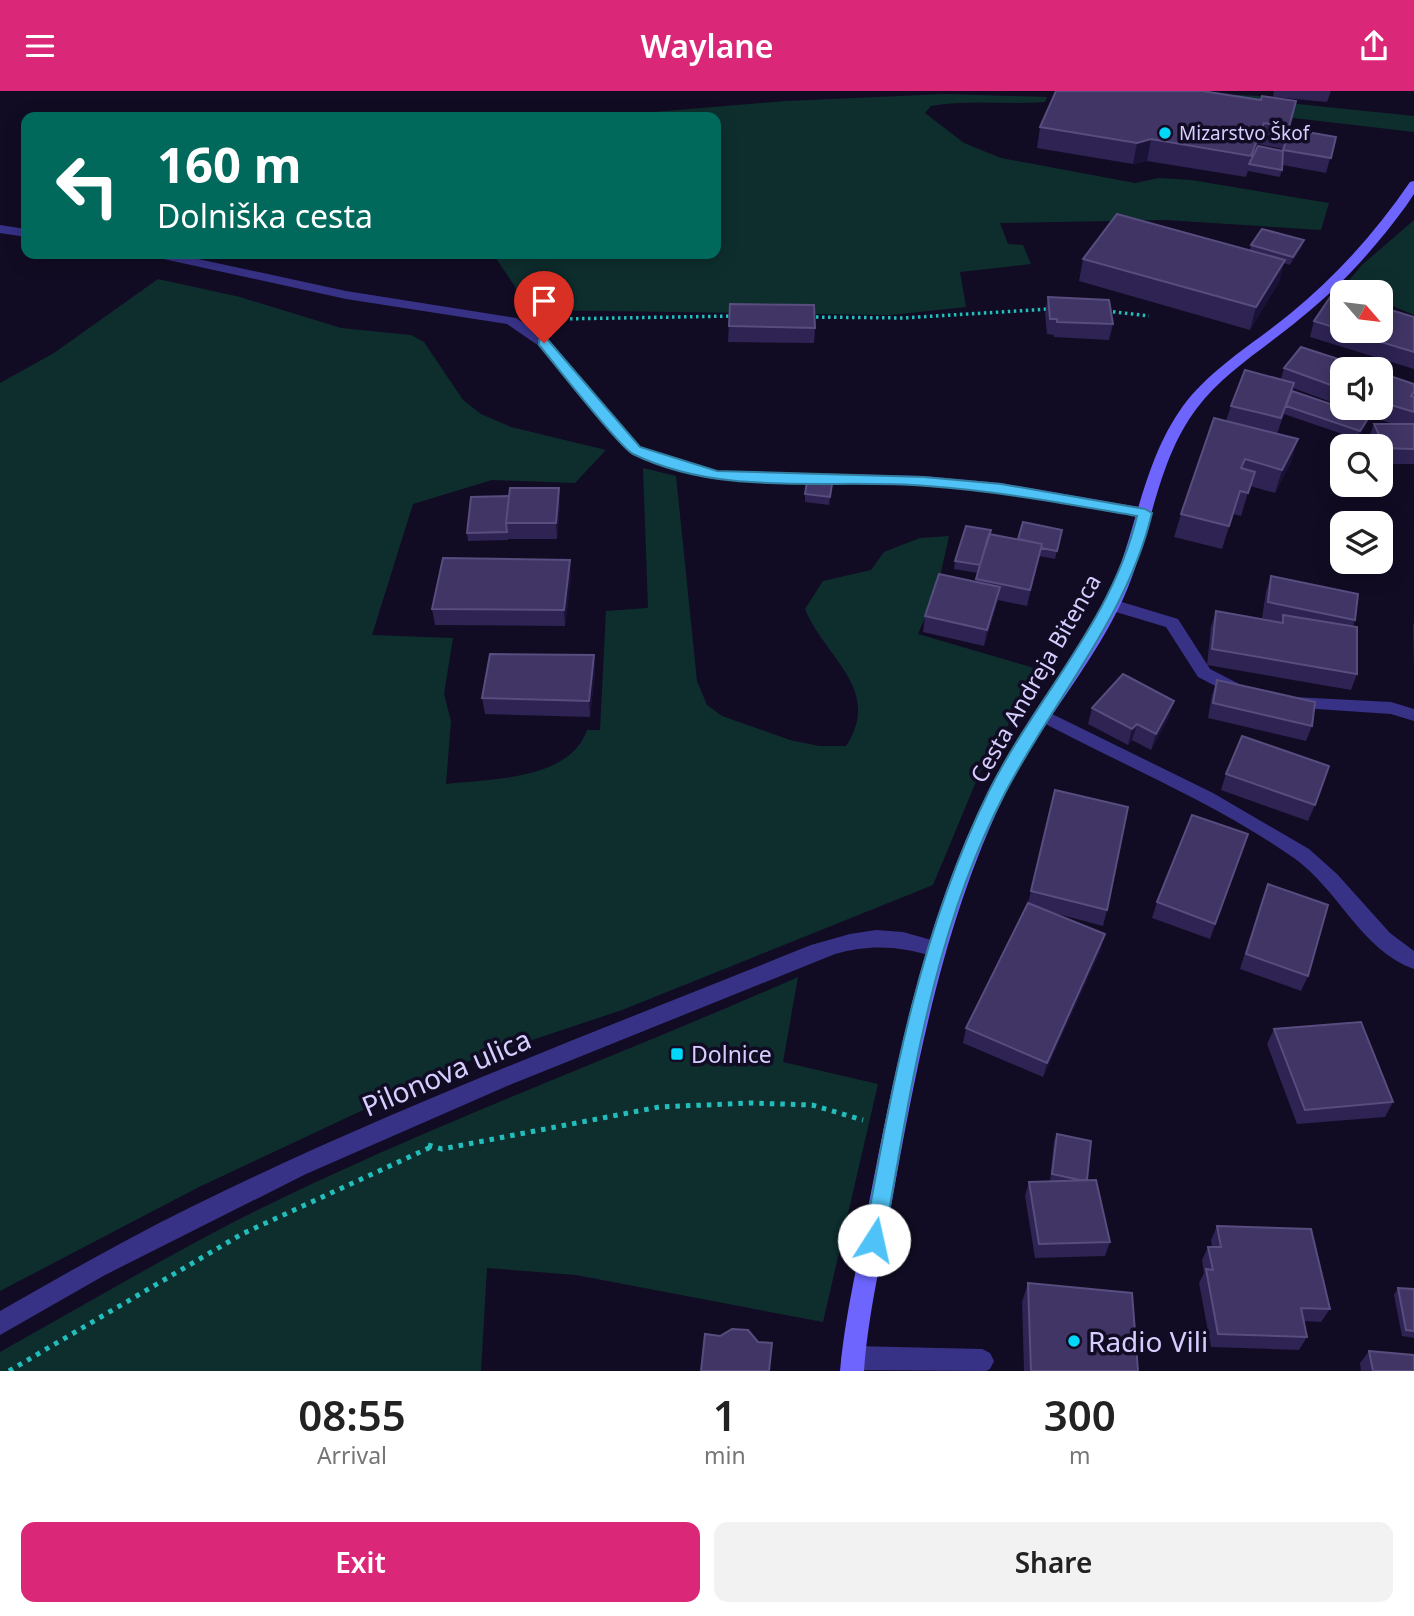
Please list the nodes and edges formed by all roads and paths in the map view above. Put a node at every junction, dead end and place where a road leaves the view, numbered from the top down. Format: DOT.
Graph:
graph roads {
  1 [pos="1414,185"];
  2 [pos="0,229"];
  3 [pos="21,232"];
  4 [pos="182,259"];
  5 [pos="1057,308"];
  6 [pos="1098,310"];
  7 [pos="736,316"];
  8 [pos="1149,316"];
  9 [pos="804,317"];
  10 [pos="512,321"];
  11 [pos="1145,513"];
  12 [pos="1112,605"];
  13 [pos="1042,715"];
  14 [pos="1414,715"];
  15 [pos="935,949"];
  16 [pos="1414,961"];
  17 [pos="894,1129"];
  18 [pos="376,1131"];
  19 [pos="432,1146"];
  20 [pos="0,1324"];
  21 [pos="982,1361"];
  22 [pos="853,1365"];
  23 [pos="9,1371"];
  1 -- 11 [label="street, Cesta Andreja Bitenca"];
  2 -- 3 [label="street"];
  4 -- 10 [label="street"];
  5 -- 9 [label="path"];
  6 -- 8 [label="path"];
  7 -- 10 [label="path"];
  10 -- 11 [label="street"];
  11 -- 12 [label="street, Cesta Andreja Bitenca"];
  12 -- 13 [label="street, Cesta Andreja Bitenca"];
  12 -- 14 [label="street"];
  13 -- 15 [label="street, Cesta Andreja Bitenca"];
  13 -- 16 [label="street"];
  15 -- 17 [label="street, Cesta Andreja Bitenca"];
  15 -- 18 [label="street, Pilonova ulica"];
  17 -- 19 [label="path"];
  17 -- 22 [label="street, Cesta Andreja Bitenca"];
  18 -- 19 [label="path"];
  18 -- 20 [label="street, Pilonova ulica"];
  19 -- 23 [label="path"];
  21 -- 22 [label="street"];
}
